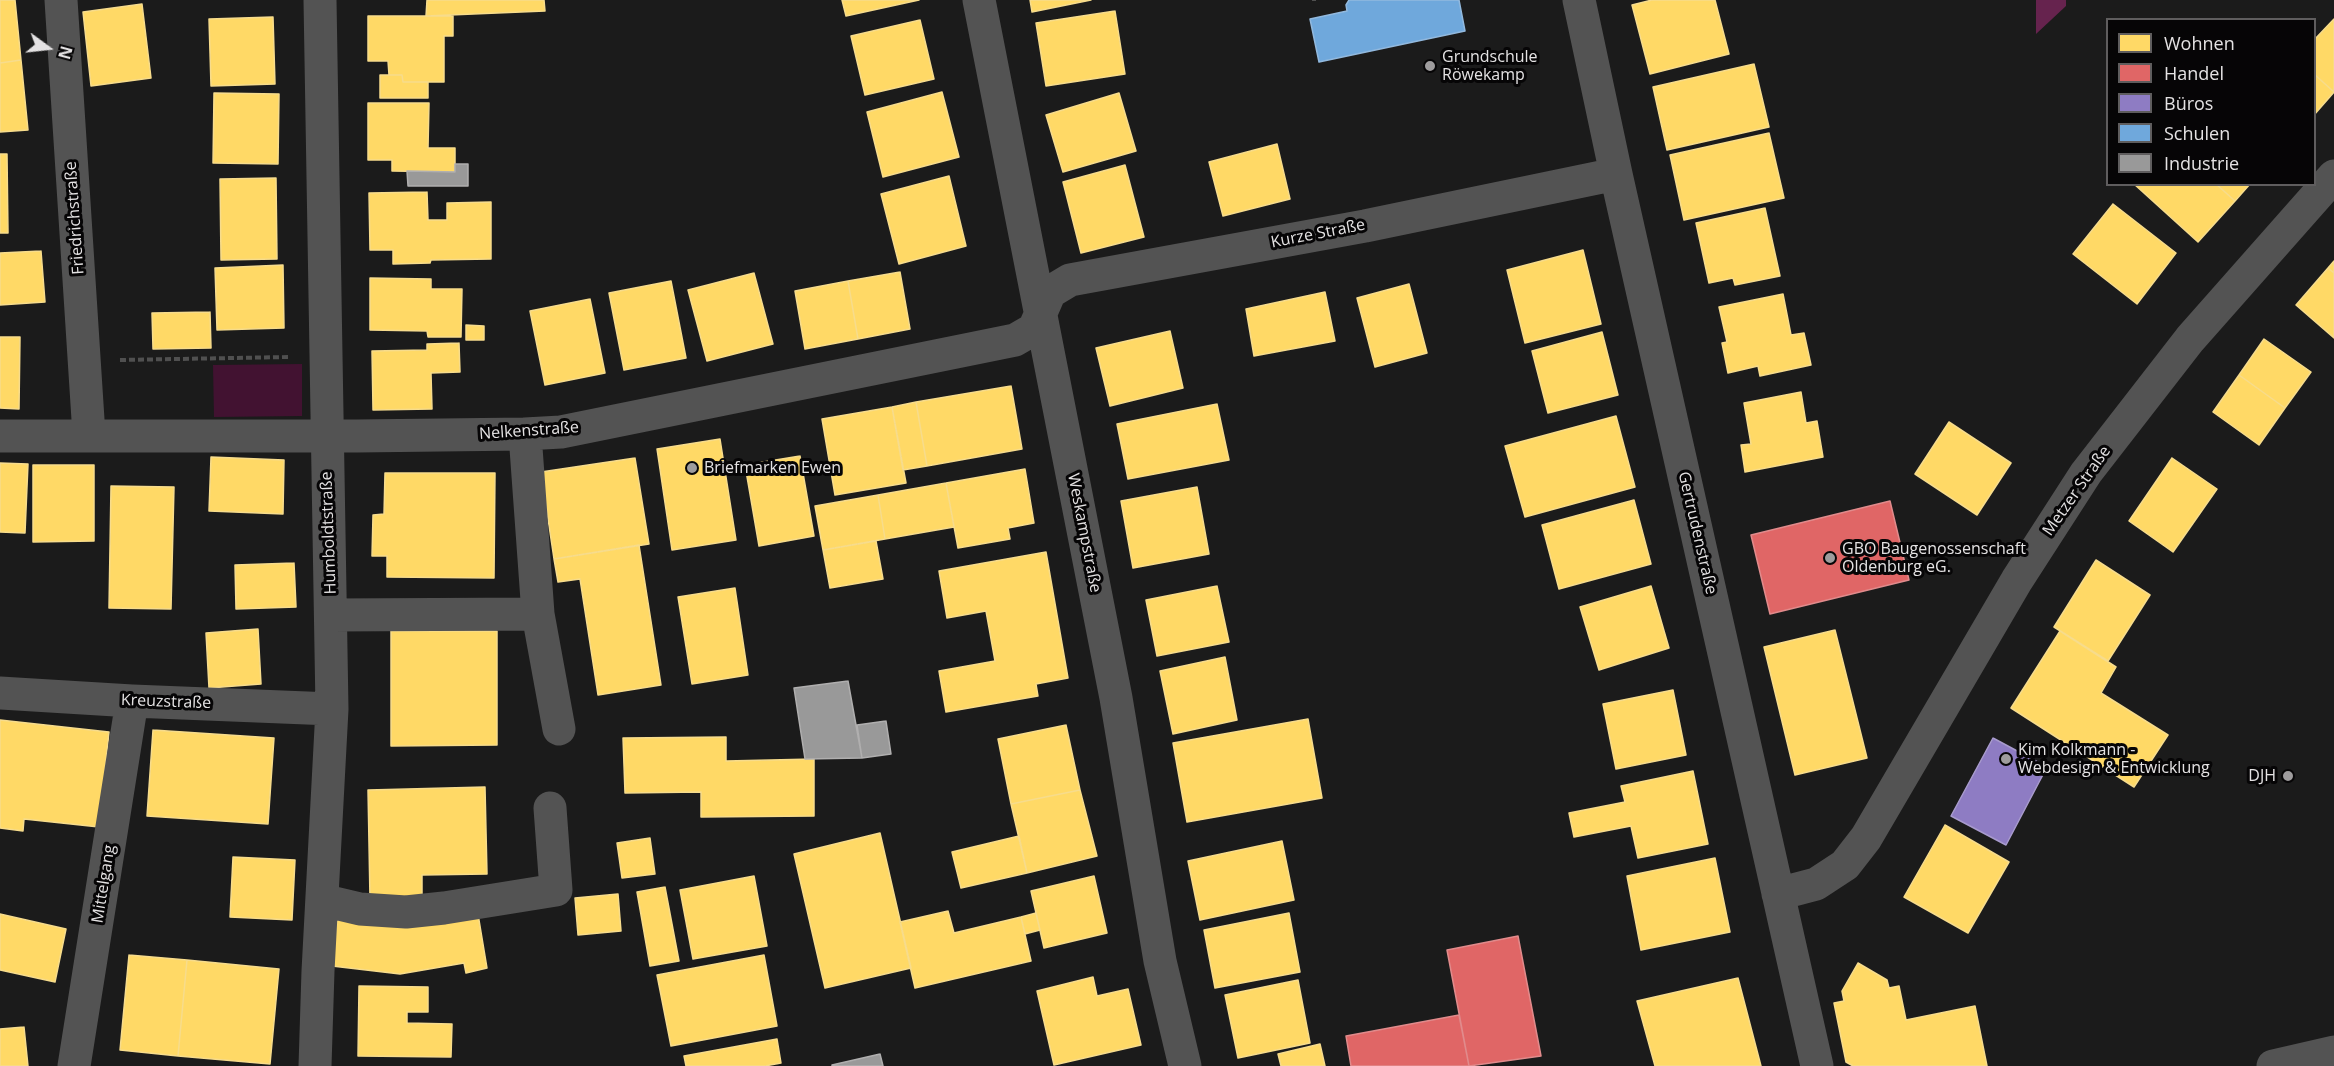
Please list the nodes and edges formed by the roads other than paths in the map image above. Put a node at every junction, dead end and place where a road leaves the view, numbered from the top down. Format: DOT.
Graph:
graph roads {
  1 [pos="61,0"];
  2 [pos="320,0"];
  3 [pos="979,0"];
  4 [pos="1579,0"];
  5 [pos="1616,174"];
  6 [pos="2334,176"];
  7 [pos="1040,318"];
  8 [pos="525,434"];
  9 [pos="89,435"];
  10 [pos="327,435"];
  11 [pos="0,436"];
  12 [pos="538,614"];
  13 [pos="331,615"];
  14 [pos="0,693"];
  15 [pos="132,701"];
  16 [pos="332,709"];
  17 [pos="559,729"];
  18 [pos="550,808"];
  19 [pos="1778,894"];
  20 [pos="322,900"];
  21 [pos="2334,1052"];
  22 [pos="74,1066"];
  23 [pos="315,1066"];
  24 [pos="1185,1066"];
  25 [pos="1818,1066"];
  26 [pos="2273,1066"];
  1 -- 9 [label="street, Friedrichstraße"];
  2 -- 10 [label="street, Humboldtstraße"];
  3 -- 7 [label="street, Weskampstraße"];
  4 -- 5 [label="street, Gertrudenstraße"];
  5 -- 7 [label="street, Kurze Straße"];
  5 -- 19 [label="street, Gertrudenstraße"];
  6 -- 19 [label="street, Metzer Straße"];
  7 -- 8 [label="street, Nelkenstraße"];
  7 -- 24 [label="street, Weskampstraße"];
  8 -- 10 [label="street, Nelkenstraße"];
  8 -- 12 [label="street"];
  9 -- 10 [label="street, Nelkenstraße"];
  9 -- 11 [label="street, Nelkenstraße"];
  10 -- 13 [label="street, Humboldtstraße"];
  12 -- 13 [label="street"];
  12 -- 17 [label="street"];
  13 -- 16 [label="street, Humboldtstraße"];
  14 -- 15 [label="street, Kreuzstraße"];
  15 -- 16 [label="street, Kreuzstraße"];
  15 -- 22 [label="street, Mittelgang"];
  16 -- 20 [label="street, Humboldtstraße"];
  18 -- 20 [label="street"];
  19 -- 25 [label="street, Gertrudenstraße"];
  20 -- 23 [label="street, Humboldtstraße"];
  21 -- 26 [label="street"];
}
